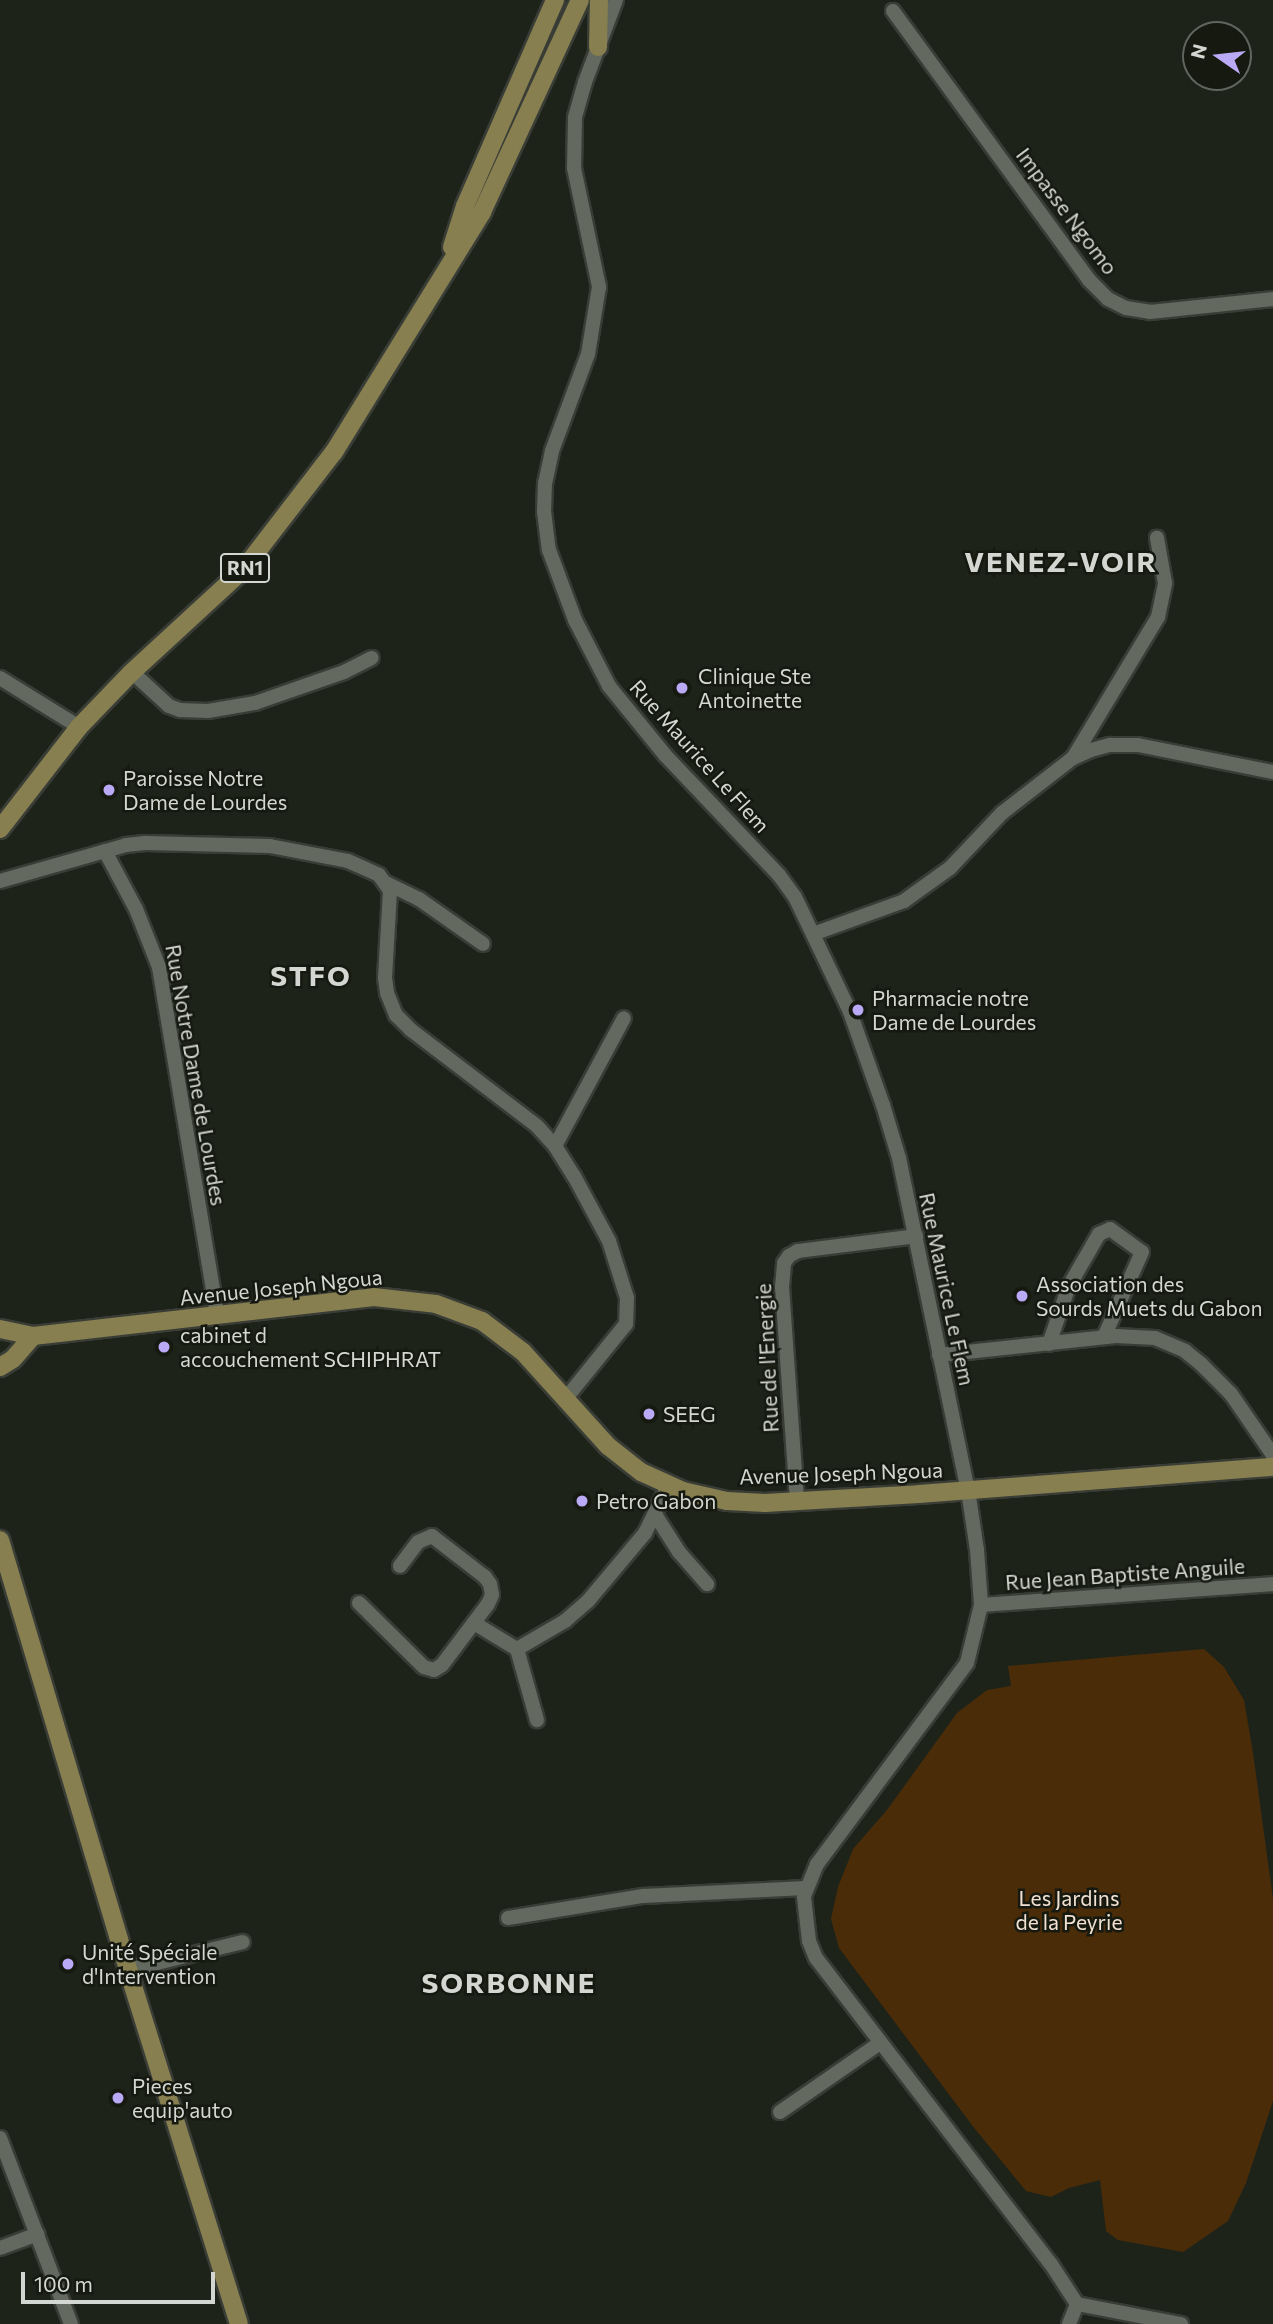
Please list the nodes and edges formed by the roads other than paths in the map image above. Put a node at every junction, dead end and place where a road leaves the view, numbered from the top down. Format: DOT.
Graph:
graph roads {
  1 [pos="545,0"];
  2 [pos="555,0"];
  3 [pos="580,0"];
  4 [pos="599,0"];
  5 [pos="616,0"];
  6 [pos="893,11"];
  7 [pos="538,42"];
  8 [pos="598,47"];
  9 [pos="445,270"];
  10 [pos="1273,299"];
  11 [pos="1157,538"];
  12 [pos="372,658"];
  13 [pos="132,672"];
  14 [pos="0,678"];
  15 [pos="79,727"];
  16 [pos="1073,758"];
  17 [pos="1273,772"];
  18 [pos="1,824"];
  19 [pos="105,851"];
  20 [pos="0,881"];
  21 [pos="386,883"];
  22 [pos="813,934"];
  23 [pos="483,944"];
  24 [pos="624,1018"];
  25 [pos="555,1146"];
  26 [pos="916,1236"];
  27 [pos="217,1315"];
  28 [pos="0,1329"];
  29 [pos="33,1336"];
  30 [pos="1104,1337"];
  31 [pos="1049,1345"];
  32 [pos="939,1355"];
  33 [pos="0,1367"];
  34 [pos="566,1398"];
  35 [pos="1273,1455"];
  36 [pos="1273,1467"];
  37 [pos="668,1486"];
  38 [pos="968,1490"];
  39 [pos="797,1501"];
  40 [pos="656,1516"];
  41 [pos="0,1541"];
  42 [pos="400,1566"];
  43 [pos="707,1584"];
  44 [pos="1273,1584"];
  45 [pos="359,1603"];
  46 [pos="981,1605"];
  47 [pos="474,1623"];
  48 [pos="517,1649"];
  49 [pos="537,1720"];
  50 [pos="806,1888"];
  51 [pos="508,1918"];
  52 [pos="243,1942"];
  53 [pos="128,1970"];
  54 [pos="880,2042"];
  55 [pos="780,2112"];
  56 [pos="0,2138"];
  57 [pos="38,2234"];
  58 [pos="0,2248"];
  59 [pos="1077,2304"];
  60 [pos="71,2324"];
  61 [pos="239,2324"];
  62 [pos="1069,2324"];
  63 [pos="1181,2324"];
  1 -- 7 [label="main road"];
  2 -- 7 [label="main road, RN1"];
  3 -- 9 [label="main road, RN1"];
  4 -- 8 [label="main road"];
  5 -- 8 [label="street, Rue Maurice Le Flem"];
  6 -- 10 [label="street, Impasse Ngomo"];
  7 -- 9 [label="main road, RN1"];
  8 -- 22 [label="street, Rue Maurice Le Flem"];
  9 -- 13 [label="main road, RN1"];
  11 -- 16 [label="street"];
  12 -- 13 [label="street"];
  13 -- 15 [label="main road, RN1"];
  14 -- 15 [label="street"];
  15 -- 18 [label="main road, RN1"];
  16 -- 17 [label="street"];
  16 -- 22 [label="street"];
  19 -- 20 [label="street"];
  19 -- 21 [label="street"];
  19 -- 27 [label="street, Rue Notre Dame de Lourdes"];
  21 -- 23 [label="street"];
  21 -- 25 [label="street"];
  22 -- 26 [label="street, Rue Maurice Le Flem"];
  24 -- 25 [label="street"];
  25 -- 34 [label="street"];
  26 -- 32 [label="street, Rue Maurice Le Flem"];
  26 -- 39 [label="street, Rue de l'Energie"];
  27 -- 29 [label="main road, Avenue Joseph Ngoua"];
  27 -- 34 [label="main road, Avenue Joseph Ngoua"];
  28 -- 29 [label="main road, Avenue Joseph Ngoua"];
  29 -- 33 [label="main road"];
  30 -- 31 [label="street"];
  30 -- 31 [label="street"];
  30 -- 35 [label="street"];
  31 -- 32 [label="street"];
  32 -- 38 [label="street, Rue Maurice Le Flem"];
  34 -- 37 [label="main road, Avenue Joseph Ngoua"];
  36 -- 38 [label="main road, Avenue Joseph Ngoua"];
  37 -- 39 [label="main road, Avenue Joseph Ngoua"];
  37 -- 40 [label="street"];
  38 -- 39 [label="main road, Avenue Joseph Ngoua"];
  38 -- 46 [label="street, Rue Maurice Le Flem"];
  40 -- 43 [label="street"];
  40 -- 48 [label="street"];
  41 -- 53 [label="main road"];
  42 -- 47 [label="street"];
  44 -- 46 [label="street, Rue Jean Baptiste Anguile"];
  45 -- 47 [label="street"];
  46 -- 50 [label="street, Rue Maurice Le Flem"];
  47 -- 48 [label="street"];
  48 -- 49 [label="street"];
  50 -- 51 [label="street"];
  50 -- 54 [label="street"];
  52 -- 53 [label="street"];
  53 -- 61 [label="main road"];
  54 -- 55 [label="street"];
  54 -- 59 [label="street"];
  56 -- 57 [label="street"];
  57 -- 58 [label="street"];
  57 -- 60 [label="street"];
  59 -- 62 [label="street"];
  59 -- 63 [label="street"];
}
